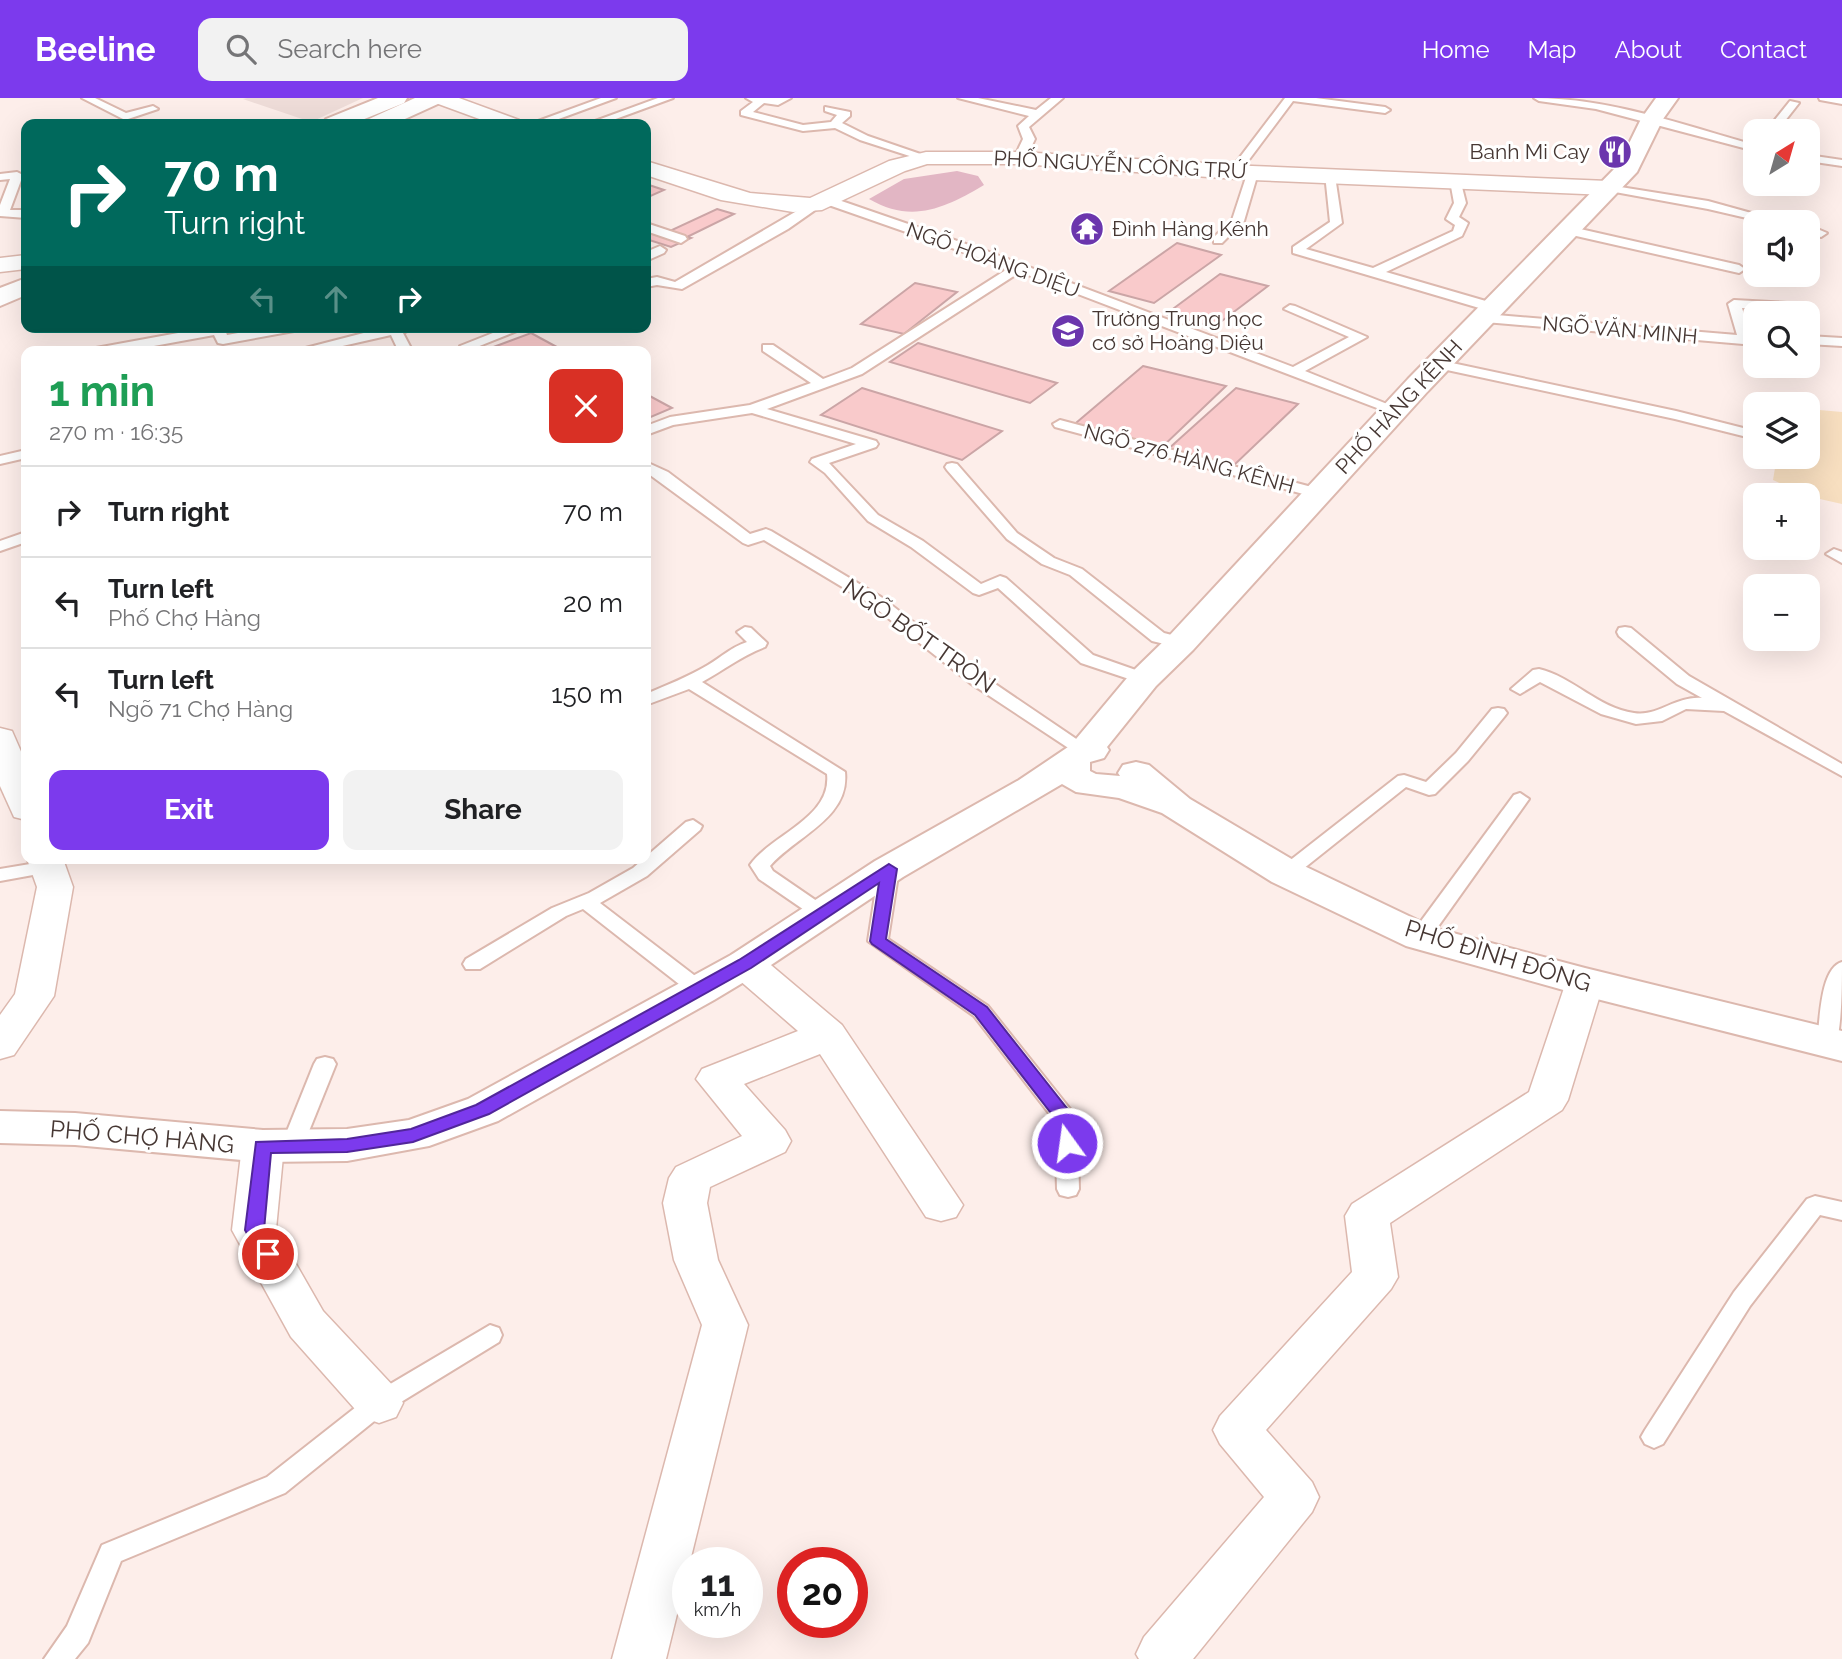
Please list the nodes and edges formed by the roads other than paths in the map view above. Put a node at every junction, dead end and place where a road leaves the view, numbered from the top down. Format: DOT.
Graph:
graph roads {
  1 [pos="87,98"];
  2 [pos="396,98"];
  3 [pos="432,98"];
  4 [pos="440,98"];
  5 [pos="576,98"];
  6 [pos="611,98"];
  7 [pos="668,98"];
  8 [pos="786,98"];
  9 [pos="964,98"];
  10 [pos="1058,98"];
  11 [pos="1291,98"];
  12 [pos="1539,98"];
  13 [pos="1824,98"];
  14 [pos="756,99"];
  15 [pos="1842,101"];
  16 [pos="1794,103"];
  17 [pos="593,104"];
  18 [pos="153,109"];
  19 [pos="829,109"];
  20 [pos="1660,109"];
  21 [pos="1385,110"];
  22 [pos="1037,114"];
  23 [pos="125,117"];
  24 [pos="119,119"];
  25 [pos="346,119"];
  26 [pos="388,119"];
  27 [pos="498,119"];
  28 [pos="550,119"];
  29 [pos="607,119"];
  30 [pos="1781,119"];
  31 [pos="836,124"];
  32 [pos="1743,143"];
  33 [pos="926,158"];
  34 [pos="1020,158"];
  35 [pos="1820,160"];
  36 [pos="1842,163"];
  37 [pos="1243,172"];
  38 [pos="651,173"];
  39 [pos="1329,176"];
  40 [pos="0,177"];
  41 [pos="1456,181"];
  42 [pos="1608,188"];
  43 [pos="821,203"];
  44 [pos="21,214"];
  45 [pos="1743,214"];
  46 [pos="651,229"];
  47 [pos="1567,230"];
  48 [pos="681,239"];
  49 [pos="1218,240"];
  50 [pos="660,250"];
  51 [pos="651,254"];
  52 [pos="21,263"];
  53 [pos="0,265"];
  54 [pos="21,266"];
  55 [pos="1018,268"];
  56 [pos="1739,269"];
  57 [pos="1376,272"];
  58 [pos="0,276"];
  59 [pos="651,282"];
  60 [pos="21,288"];
  61 [pos="0,298"];
  62 [pos="1743,305"];
  63 [pos="1290,309"];
  64 [pos="1488,313"];
  65 [pos="1743,324"];
  66 [pos="196,333"];
  67 [pos="219,333"];
  68 [pos="261,333"];
  69 [pos="377,333"];
  70 [pos="504,333"];
  71 [pos="1743,339"];
  72 [pos="1820,341"];
  73 [pos="1842,342"];
  74 [pos="128,346"];
  75 [pos="322,346"];
  76 [pos="467,346"];
  77 [pos="768,348"];
  78 [pos="1438,364"];
  79 [pos="1293,372"];
  80 [pos="823,385"];
  81 [pos="753,409"];
  82 [pos="1395,410"];
  83 [pos="1060,424"];
  84 [pos="651,429"];
  85 [pos="1743,432"];
  86 [pos="21,455"];
  87 [pos="0,460"];
  88 [pos="952,467"];
  89 [pos="651,469"];
  90 [pos="1318,493"];
  91 [pos="21,539"];
  92 [pos="0,546"];
  93 [pos="745,632"];
  94 [pos="1625,632"];
  95 [pos="1181,643"];
  96 [pos="1144,679"];
  97 [pos="690,682"];
  98 [pos="1520,689"];
  99 [pos="651,698"];
  100 [pos="1729,707"];
  101 [pos="1119,708"];
  102 [pos="1498,713"];
  103 [pos="0,738"];
  104 [pos="1078,764"];
  105 [pos="1126,771"];
  106 [pos="1842,771"];
  107 [pos="15,797"];
  108 [pos="1520,799"];
  109 [pos="693,826"];
  110 [pos="651,862"];
  111 [pos="43,864"];
  112 [pos="47,864"];
  113 [pos="649,864"];
  114 [pos="889,869"];
  115 [pos="1286,873"];
  116 [pos="0,875"];
  117 [pos="585,901"];
  118 [pos="820,912"];
  119 [pos="1420,937"];
  120 [pos="473,964"];
  121 [pos="745,964"];
  122 [pos="1842,969"];
  123 [pos="1585,982"];
  124 [pos="700,990"];
  125 [pos="828,1035"];
  126 [pos="1835,1044"];
  127 [pos="0,1045"];
  128 [pos="325,1064"];
  129 [pos="0,1127"];
  130 [pos="277,1146"];
  131 [pos="1068,1189"];
  132 [pos="941,1205"];
  133 [pos="1842,1211"];
  134 [pos="489,1335"];
  135 [pos="379,1403"];
  136 [pos="1654,1437"];
  137 [pos="58,1659"];
  138 [pos="639,1659"];
  139 [pos="1166,1659"];
  1 -- 23 [label="lane"];
  2 -- 25 [label="street"];
  3 -- 26 [label="street"];
  4 -- 27 [label="street"];
  5 -- 17 [label="lane"];
  6 -- 17 [label="lane"];
  7 -- 29 [label="lane"];
  8 -- 14 [label="lane"];
  9 -- 22 [label="lane"];
  10 -- 22 [label="lane"];
  11 -- 21 [label="lane"];
  11 -- 37 [label="lane"];
  12 -- 20 [label="lane"];
  13 -- 15 [label="lane"];
  14 -- 31 [label="lane"];
  16 -- 30 [label="lane"];
  17 -- 28 [label="lane"];
  18 -- 23 [label="lane"];
  19 -- 31 [label="lane"];
  20 -- 32 [label="lane"];
  20 -- 42 [label="street, PHỐ HÀNG KÊNH"];
  22 -- 34 [label="lane"];
  23 -- 24 [label="lane"];
  31 -- 33 [label="lane"];
  33 -- 34 [label="street, PHỐ NGUYỄN CÔNG TRỨ"];
  33 -- 43 [label="street, PHỐ NGUYỄN CÔNG TRỨ"];
  34 -- 37 [label="street, PHỐ NGUYỄN CÔNG TRỨ"];
  35 -- 36 [label="lane"];
  37 -- 39 [label="street, PHỐ NGUYỄN CÔNG TRỨ"];
  37 -- 49 [label="lane"];
  38 -- 43 [label="street, PHỐ NGUYỄN CÔNG TRỨ"];
  39 -- 41 [label="street, PHỐ NGUYỄN CÔNG TRỨ"];
  39 -- 57 [label="lane, NGÕ VĂN MINH"];
  40 -- 44 [label="lane"];
  41 -- 42 [label="street, PHỐ NGUYỄN CÔNG TRỨ"];
  41 -- 57 [label="lane"];
  42 -- 45 [label="lane"];
  42 -- 47 [label="street, PHỐ HÀNG KÊNH"];
  43 -- 55 [label="lane, NGÕ HOÀNG DIỆU"];
  43 -- 59 [label="lane"];
  46 -- 48 [label="lane"];
  47 -- 56 [label="lane"];
  47 -- 64 [label="street, PHỐ HÀNG KÊNH"];
  50 -- 51 [label="lane"];
  52 -- 53 [label="street"];
  54 -- 58 [label="street"];
  55 -- 79 [label="lane, NGÕ HOÀNG DIỆU"];
  55 -- 80 [label="lane"];
  57 -- 64 [label="lane, NGÕ VĂN MINH"];
  60 -- 61 [label="street"];
  62 -- 65 [label="lane"];
  63 -- 79 [label="lane"];
  64 -- 71 [label="lane, NGÕ VĂN MINH"];
  64 -- 78 [label="street, PHỐ HÀNG KÊNH"];
  66 -- 74 [label="lane"];
  67 -- 68 [label="lane"];
  69 -- 75 [label="lane"];
  70 -- 76 [label="lane"];
  72 -- 73 [label="lane"];
  77 -- 80 [label="lane"];
  78 -- 82 [label="street, PHỐ HÀNG KÊNH"];
  78 -- 85 [label="lane"];
  79 -- 82 [label="lane, NGÕ HOÀNG DIỆU"];
  80 -- 81 [label="lane"];
  81 -- 84 [label="lane"];
  81 -- 96 [label="lane"];
  82 -- 90 [label="street, PHỐ HÀNG KÊNH"];
  83 -- 90 [label="lane, NGÕ 276 HÀNG KÊNH"];
  86 -- 87 [label="lane"];
  88 -- 95 [label="lane"];
  89 -- 104 [label="lane, NGÕ BỐT TRÒN"];
  90 -- 95 [label="street, PHỐ HÀNG KÊNH"];
  91 -- 92 [label="lane"];
  93 -- 97 [label="lane"];
  94 -- 100 [label="lane"];
  95 -- 96 [label="street, PHỐ HÀNG KÊNH"];
  96 -- 101 [label="street, PHỐ HÀNG KÊNH"];
  97 -- 99 [label="lane"];
  97 -- 118 [label="lane"];
  98 -- 100 [label="lane"];
  100 -- 106 [label="lane"];
  101 -- 104 [label="street, PHỐ HÀNG KÊNH"];
  101 -- 105 [label="street"];
  102 -- 115 [label="lane"];
  103 -- 107 [label="street"];
  104 -- 105 [label="street, PHỐ ĐÌNH ĐÔNG"];
  104 -- 114 [label="street, PHỐ CHỢ HÀNG"];
  105 -- 115 [label="street, PHỐ ĐÌNH ĐÔNG"];
  108 -- 119 [label="lane"];
  109 -- 110 [label="lane"];
  111 -- 116 [label="lane"];
  112 -- 127 [label="street"];
  113 -- 117 [label="lane"];
  114 -- 118 [label="street, PHỐ CHỢ HÀNG"];
  114 -- 131 [label="lane"];
  115 -- 119 [label="street, PHỐ ĐÌNH ĐÔNG"];
  117 -- 120 [label="lane"];
  117 -- 124 [label="lane"];
  118 -- 121 [label="street, PHỐ CHỢ HÀNG"];
  119 -- 123 [label="street, PHỐ ĐÌNH ĐÔNG"];
  121 -- 124 [label="street, PHỐ CHỢ HÀNG"];
  121 -- 125 [label="street"];
  122 -- 126 [label="lane"];
  123 -- 126 [label="street, PHỐ ĐÌNH ĐÔNG"];
  123 -- 139 [label="street"];
  124 -- 130 [label="street, PHỐ CHỢ HÀNG"];
  125 -- 132 [label="street"];
  125 -- 138 [label="street"];
  128 -- 130 [label="lane"];
  129 -- 130 [label="street, PHỐ CHỢ HÀNG"];
  130 -- 135 [label="street"];
  133 -- 136 [label="lane"];
  134 -- 135 [label="lane"];
  135 -- 137 [label="lane"];
}
